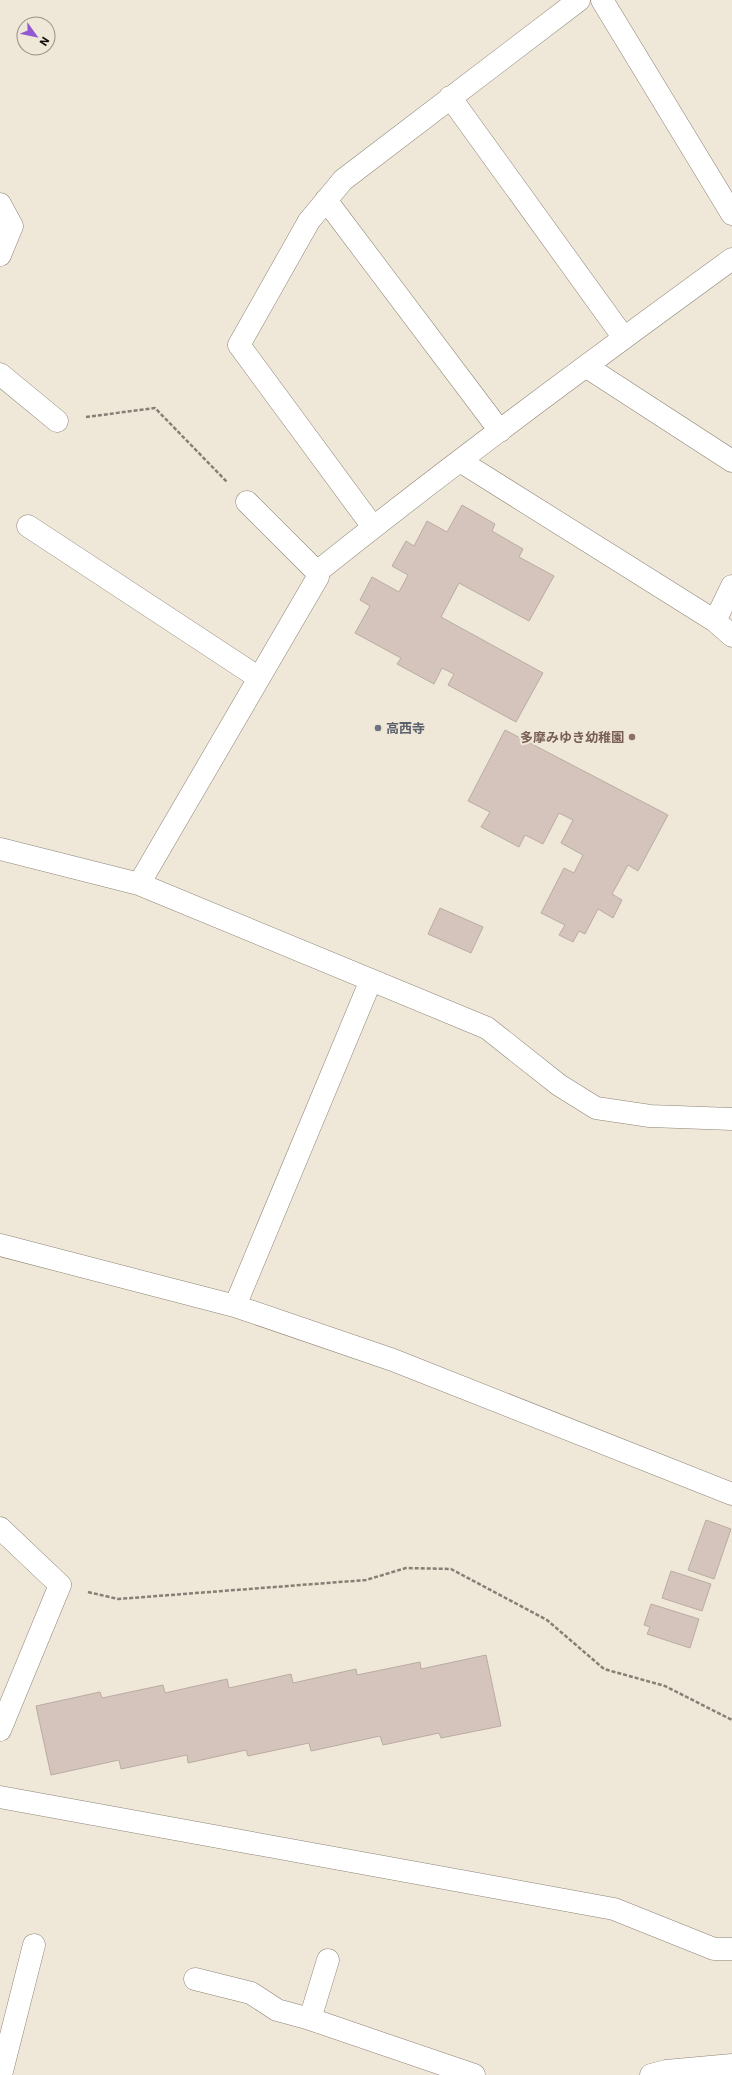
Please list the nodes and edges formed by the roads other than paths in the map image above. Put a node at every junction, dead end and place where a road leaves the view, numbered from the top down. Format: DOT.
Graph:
graph roads {
  1 [pos="579,0"];
  2 [pos="602,0"];
  3 [pos="450,97"];
  4 [pos="326,200"];
  5 [pos="0,204"];
  6 [pos="732,214"];
  7 [pos="0,254"];
  8 [pos="732,259"];
  9 [pos="624,338"];
  10 [pos="587,367"];
  11 [pos="1,378"];
  12 [pos="57,421"];
  13 [pos="500,431"];
  14 [pos="460,461"];
  15 [pos="732,461"];
  16 [pos="247,502"];
  17 [pos="28,526"];
  18 [pos="373,527"];
  19 [pos="317,572"];
  20 [pos="732,586"];
  21 [pos="715,622"];
  22 [pos="732,636"];
  23 [pos="259,678"];
  24 [pos="0,849"];
  25 [pos="139,884"];
  26 [pos="371,980"];
  27 [pos="732,1119"];
  28 [pos="0,1245"];
  29 [pos="235,1306"];
  30 [pos="732,1494"];
  31 [pos="0,1528"];
  32 [pos="0,1730"];
  33 [pos="0,1797"];
  34 [pos="34,1945"];
  35 [pos="732,1949"];
  36 [pos="328,1960"];
  37 [pos="195,1979"];
  38 [pos="310,2019"];
  39 [pos="732,2065"];
  40 [pos="1,2075"];
  41 [pos="474,2075"];
  42 [pos="651,2075"];
  1 -- 3 [label="street"];
  2 -- 6 [label="street"];
  3 -- 4 [label="street"];
  3 -- 9 [label="street"];
  4 -- 13 [label="street"];
  4 -- 18 [label="street"];
  5 -- 7 [label="street"];
  8 -- 9 [label="street"];
  9 -- 10 [label="street"];
  10 -- 13 [label="street"];
  10 -- 15 [label="street"];
  11 -- 12 [label="street"];
  13 -- 14 [label="street"];
  14 -- 18 [label="street"];
  14 -- 21 [label="street"];
  16 -- 19 [label="street"];
  17 -- 23 [label="street"];
  18 -- 19 [label="street"];
  19 -- 23 [label="street"];
  20 -- 21 [label="street"];
  21 -- 22 [label="street"];
  23 -- 25 [label="street"];
  24 -- 25 [label="street"];
  25 -- 26 [label="street"];
  26 -- 27 [label="street"];
  26 -- 29 [label="street"];
  28 -- 29 [label="street"];
  29 -- 30 [label="street"];
  31 -- 32 [label="street"];
  33 -- 35 [label="street"];
  34 -- 40 [label="street"];
  36 -- 38 [label="street"];
  37 -- 38 [label="street"];
  38 -- 41 [label="street"];
  39 -- 42 [label="street"];
}
